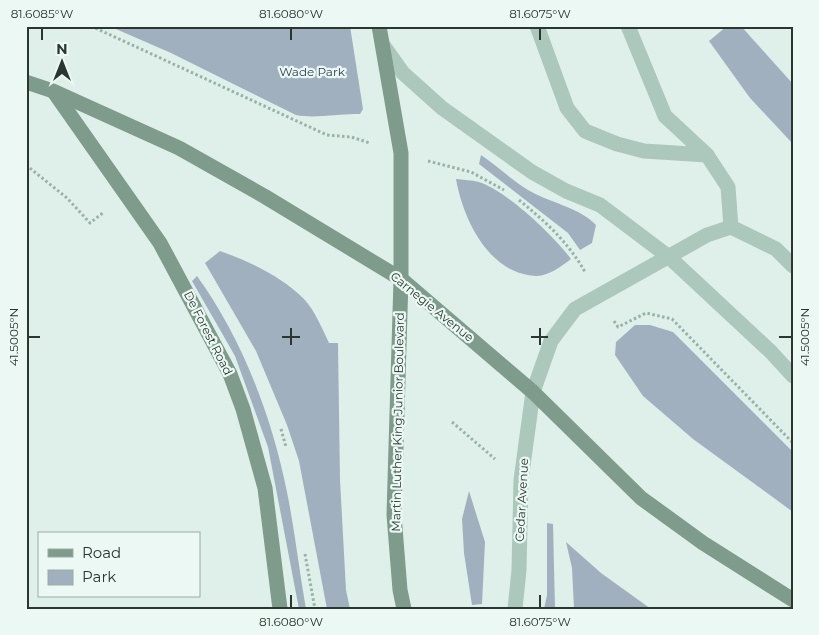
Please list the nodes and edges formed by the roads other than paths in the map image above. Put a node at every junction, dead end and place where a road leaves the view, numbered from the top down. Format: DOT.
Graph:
graph roads {
  1 [pos="378,26"];
  2 [pos="537,26"];
  3 [pos="628,26"];
  4 [pos="383,45"];
  5 [pos="26,82"];
  6 [pos="53,91"];
  7 [pos="707,155"];
  8 [pos="731,227"];
  9 [pos="668,256"];
  10 [pos="793,266"];
  11 [pos="401,279"];
  12 [pos="793,376"];
  13 [pos="533,392"];
  14 [pos="793,600"];
  15 [pos="280,609"];
  16 [pos="404,609"];
  17 [pos="515,609"];
  1 -- 4 [label="main road, Martin Luther King Junior Boulevard"];
  2 -- 7 [label="street"];
  3 -- 7 [label="street"];
  4 -- 9 [label="street"];
  4 -- 11 [label="main road, Martin Luther King Junior Boulevard"];
  5 -- 6 [label="main road, Carnegie Avenue"];
  6 -- 11 [label="main road, Carnegie Avenue"];
  6 -- 15 [label="main road, De Forest Road"];
  7 -- 8 [label="street"];
  8 -- 9 [label="street, Cedar Avenue"];
  8 -- 10 [label="street"];
  9 -- 12 [label="street"];
  9 -- 13 [label="street, Cedar Avenue"];
  11 -- 13 [label="main road, Carnegie Avenue"];
  11 -- 16 [label="main road, Martin Luther King Junior Boulevard"];
  13 -- 14 [label="main road, Carnegie Avenue"];
  13 -- 17 [label="street, Cedar Avenue"];
}
